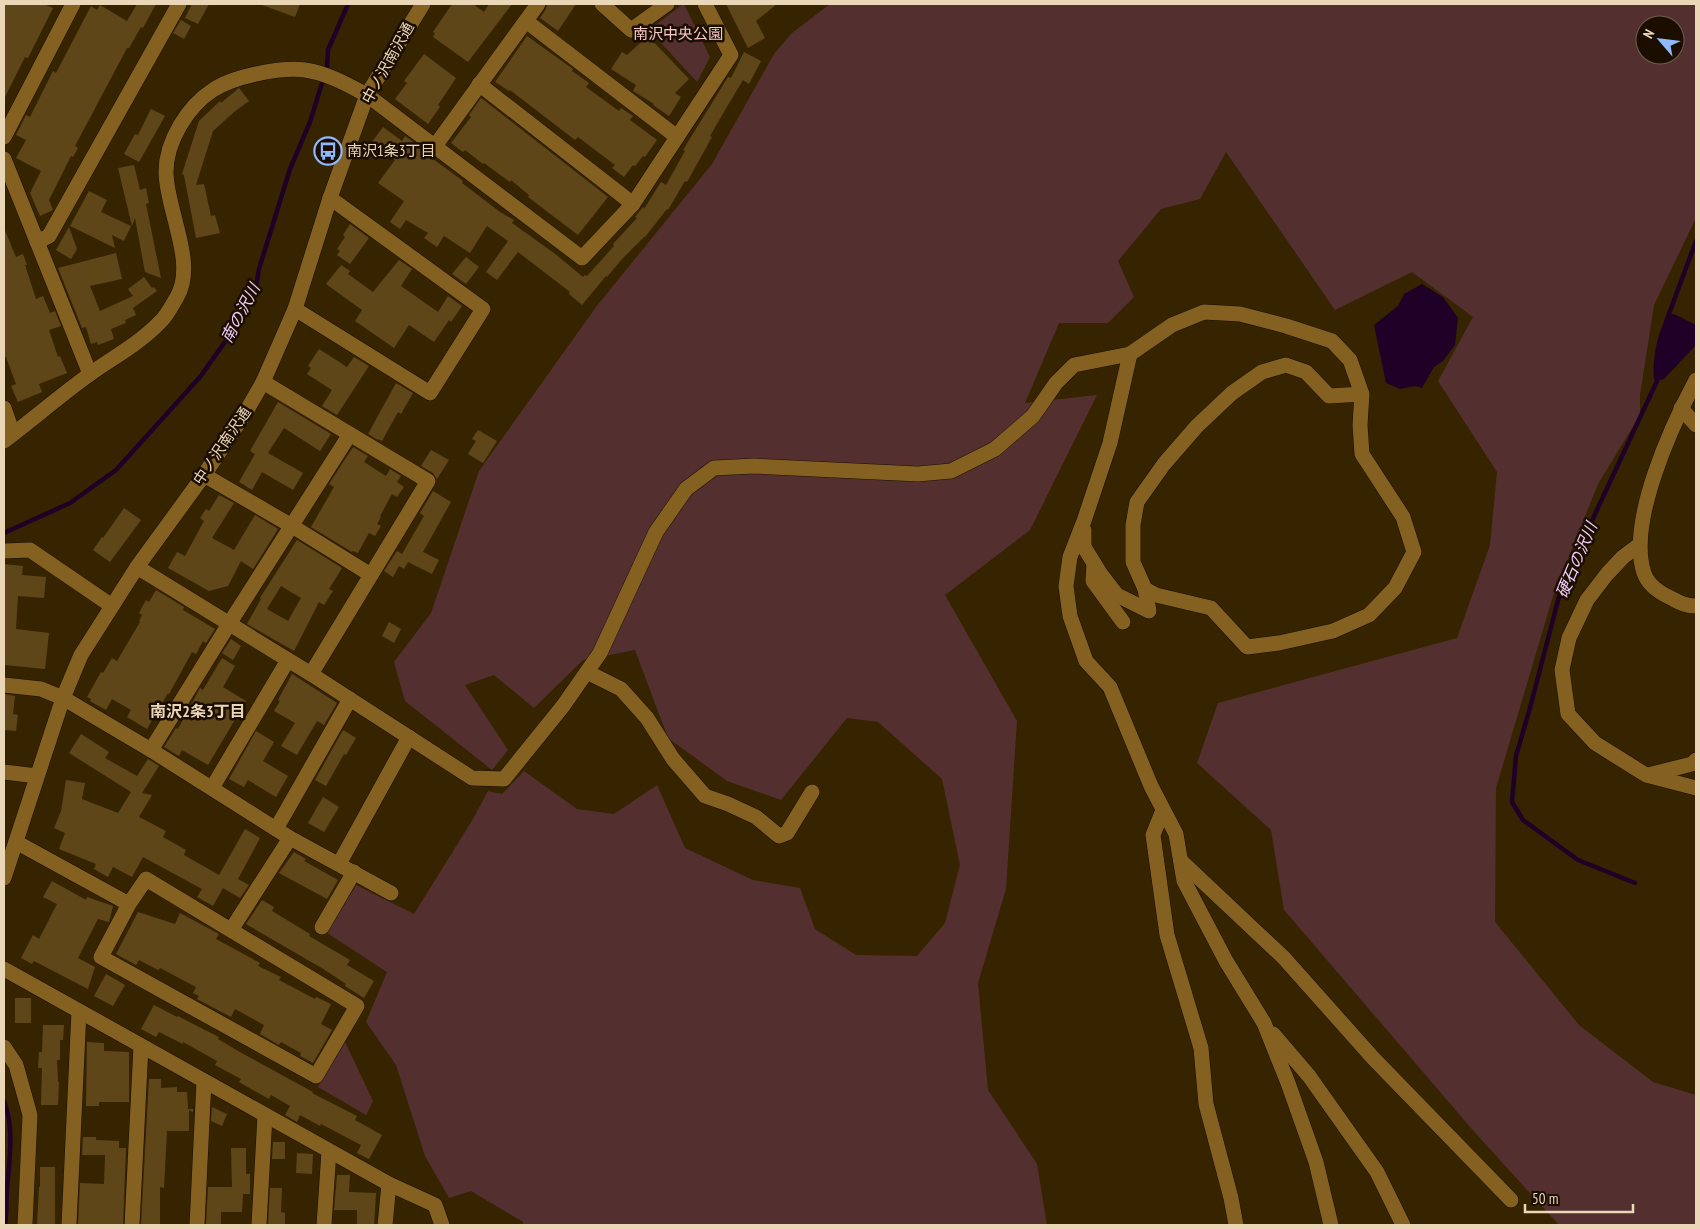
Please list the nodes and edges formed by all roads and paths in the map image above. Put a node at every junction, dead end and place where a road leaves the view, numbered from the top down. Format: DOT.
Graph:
graph roads {
  1 [pos="73,4"];
  2 [pos="179,4"];
  3 [pos="423,4"];
  4 [pos="538,4"];
  5 [pos="602,4"];
  6 [pos="667,4"];
  7 [pos="705,4"];
  8 [pos="526,20"];
  9 [pos="480,84"];
  10 [pos="367,95"];
  11 [pos="4,137"];
  12 [pos="677,137"];
  13 [pos="435,146"];
  14 [pos="4,159"];
  15 [pos="330,198"];
  16 [pos="633,204"];
  17 [pos="37,242"];
  18 [pos="295,309"];
  19 [pos="1130,354"];
  20 [pos="90,374"];
  21 [pos="1696,380"];
  22 [pos="262,382"];
  23 [pos="1362,394"];
  24 [pos="4,408"];
  25 [pos="1681,408"];
  26 [pos="1696,425"];
  27 [pos="350,434"];
  28 [pos="8,438"];
  29 [pos="204,474"];
  30 [pos="1084,522"];
  31 [pos="292,526"];
  32 [pos="1639,546"];
  33 [pos="4,551"];
  34 [pos="1094,564"];
  35 [pos="137,566"];
  36 [pos="371,575"];
  37 [pos="1145,589"];
  38 [pos="112,606"];
  39 [pos="1696,606"];
  40 [pos="1123,622"];
  41 [pos="229,624"];
  42 [pos="288,660"];
  43 [pos="587,672"];
  44 [pos="311,674"];
  45 [pos="4,685"];
  46 [pos="63,698"];
  47 [pos="350,699"];
  48 [pos="409,737"];
  49 [pos="151,750"];
  50 [pos="1696,760"];
  51 [pos="4,772"];
  52 [pos="37,776"];
  53 [pos="1646,776"];
  54 [pos="212,788"];
  55 [pos="1696,788"];
  56 [pos="812,792"];
  57 [pos="1164,810"];
  58 [pos="276,829"];
  59 [pos="290,838"];
  60 [pos="16,842"];
  61 [pos="1181,861"];
  62 [pos="339,864"];
  63 [pos="354,872"];
  64 [pos="4,878"];
  65 [pos="391,893"];
  66 [pos="129,904"];
  67 [pos="322,928"];
  68 [pos="231,930"];
  69 [pos="4,970"];
  70 [pos="79,1011"];
  71 [pos="1264,1023"];
  72 [pos="141,1046"];
  73 [pos="4,1047"];
  74 [pos="204,1081"];
  75 [pos="265,1115"];
  76 [pos="329,1151"];
  77 [pos="389,1184"];
  78 [pos="1511,1200"];
  79 [pos="25,1225"];
  80 [pos="69,1225"];
  81 [pos="132,1225"];
  82 [pos="197,1225"];
  83 [pos="259,1225"];
  84 [pos="324,1225"];
  85 [pos="385,1225"];
  86 [pos="442,1225"];
  87 [pos="1236,1225"];
  88 [pos="1331,1225"];
  89 [pos="1403,1225"];
  1 -- 11 [label="street"];
  2 -- 17 [label="street"];
  3 -- 10 [label="street, 中ノ沢南沢通"];
  4 -- 8 [label="street"];
  5 -- 6 [label="street"];
  7 -- 12 [label="street"];
  8 -- 9 [label="street"];
  8 -- 12 [label="street"];
  9 -- 13 [label="street"];
  9 -- 16 [label="street"];
  10 -- 13 [label="street"];
  10 -- 15 [label="street, 中ノ沢南沢通"];
  10 -- 20 [label="street"];
  12 -- 16 [label="street"];
  13 -- 16 [label="street"];
  14 -- 17 [label="street"];
  15 -- 18 [label="street, 中ノ沢南沢通"];
  15 -- 18 [label="street"];
  17 -- 20 [label="street"];
  18 -- 22 [label="street, 中ノ沢南沢通"];
  19 -- 23 [label="street"];
  19 -- 30 [label="street"];
  19 -- 43 [label="street"];
  20 -- 28 [label="street"];
  21 -- 25 [label="street"];
  22 -- 27 [label="street"];
  22 -- 29 [label="street, 中ノ沢南沢通"];
  23 -- 37 [label="street"];
  23 -- 37 [label="street"];
  24 -- 28 [label="street"];
  25 -- 26 [label="street"];
  25 -- 32 [label="street"];
  27 -- 31 [label="street"];
  27 -- 36 [label="street"];
  29 -- 31 [label="street"];
  29 -- 35 [label="street, 中ノ沢南沢通"];
  30 -- 34 [label="street"];
  30 -- 57 [label="street"];
  31 -- 36 [label="street"];
  31 -- 41 [label="street"];
  32 -- 39 [label="street"];
  32 -- 53 [label="street"];
  33 -- 38 [label="street"];
  34 -- 37 [label="street"];
  34 -- 40 [label="street"];
  35 -- 38 [label="street, 中ノ沢南沢通"];
  35 -- 41 [label="street"];
  36 -- 44 [label="street"];
  38 -- 46 [label="street, 中ノ沢南沢通"];
  41 -- 42 [label="street"];
  41 -- 49 [label="street"];
  42 -- 44 [label="street"];
  42 -- 54 [label="street"];
  43 -- 48 [label="street"];
  43 -- 56 [label="street"];
  44 -- 47 [label="street"];
  45 -- 46 [label="street"];
  46 -- 49 [label="street"];
  46 -- 52 [label="street, 中ノ沢南沢通"];
  47 -- 48 [label="street"];
  47 -- 58 [label="street"];
  48 -- 62 [label="street"];
  49 -- 54 [label="street"];
  50 -- 53 [label="street"];
  51 -- 52 [label="street"];
  52 -- 60 [label="street, 中ノ沢南沢通"];
  53 -- 55 [label="street"];
  54 -- 58 [label="street"];
  57 -- 61 [label="street"];
  57 -- 87 [label="street"];
  58 -- 59 [label="street"];
  59 -- 62 [label="street"];
  59 -- 68 [label="street"];
  60 -- 64 [label="street, 中ノ沢南沢通"];
  60 -- 66 [label="street"];
  61 -- 71 [label="street"];
  61 -- 78 [label="street"];
  62 -- 63 [label="street"];
  63 -- 65 [label="street"];
  63 -- 67 [label="street"];
  66 -- 68 [label="street"];
  66 -- 68 [label="street"];
  69 -- 70 [label="street"];
  70 -- 72 [label="street"];
  70 -- 80 [label="street"];
  71 -- 88 [label="street"];
  71 -- 89 [label="street"];
  72 -- 74 [label="street"];
  72 -- 81 [label="street"];
  73 -- 79 [label="street"];
  74 -- 75 [label="street"];
  74 -- 82 [label="street"];
  75 -- 76 [label="street"];
  75 -- 83 [label="street"];
  76 -- 77 [label="street"];
  76 -- 84 [label="street"];
  77 -- 85 [label="street"];
  77 -- 86 [label="street"];
}
